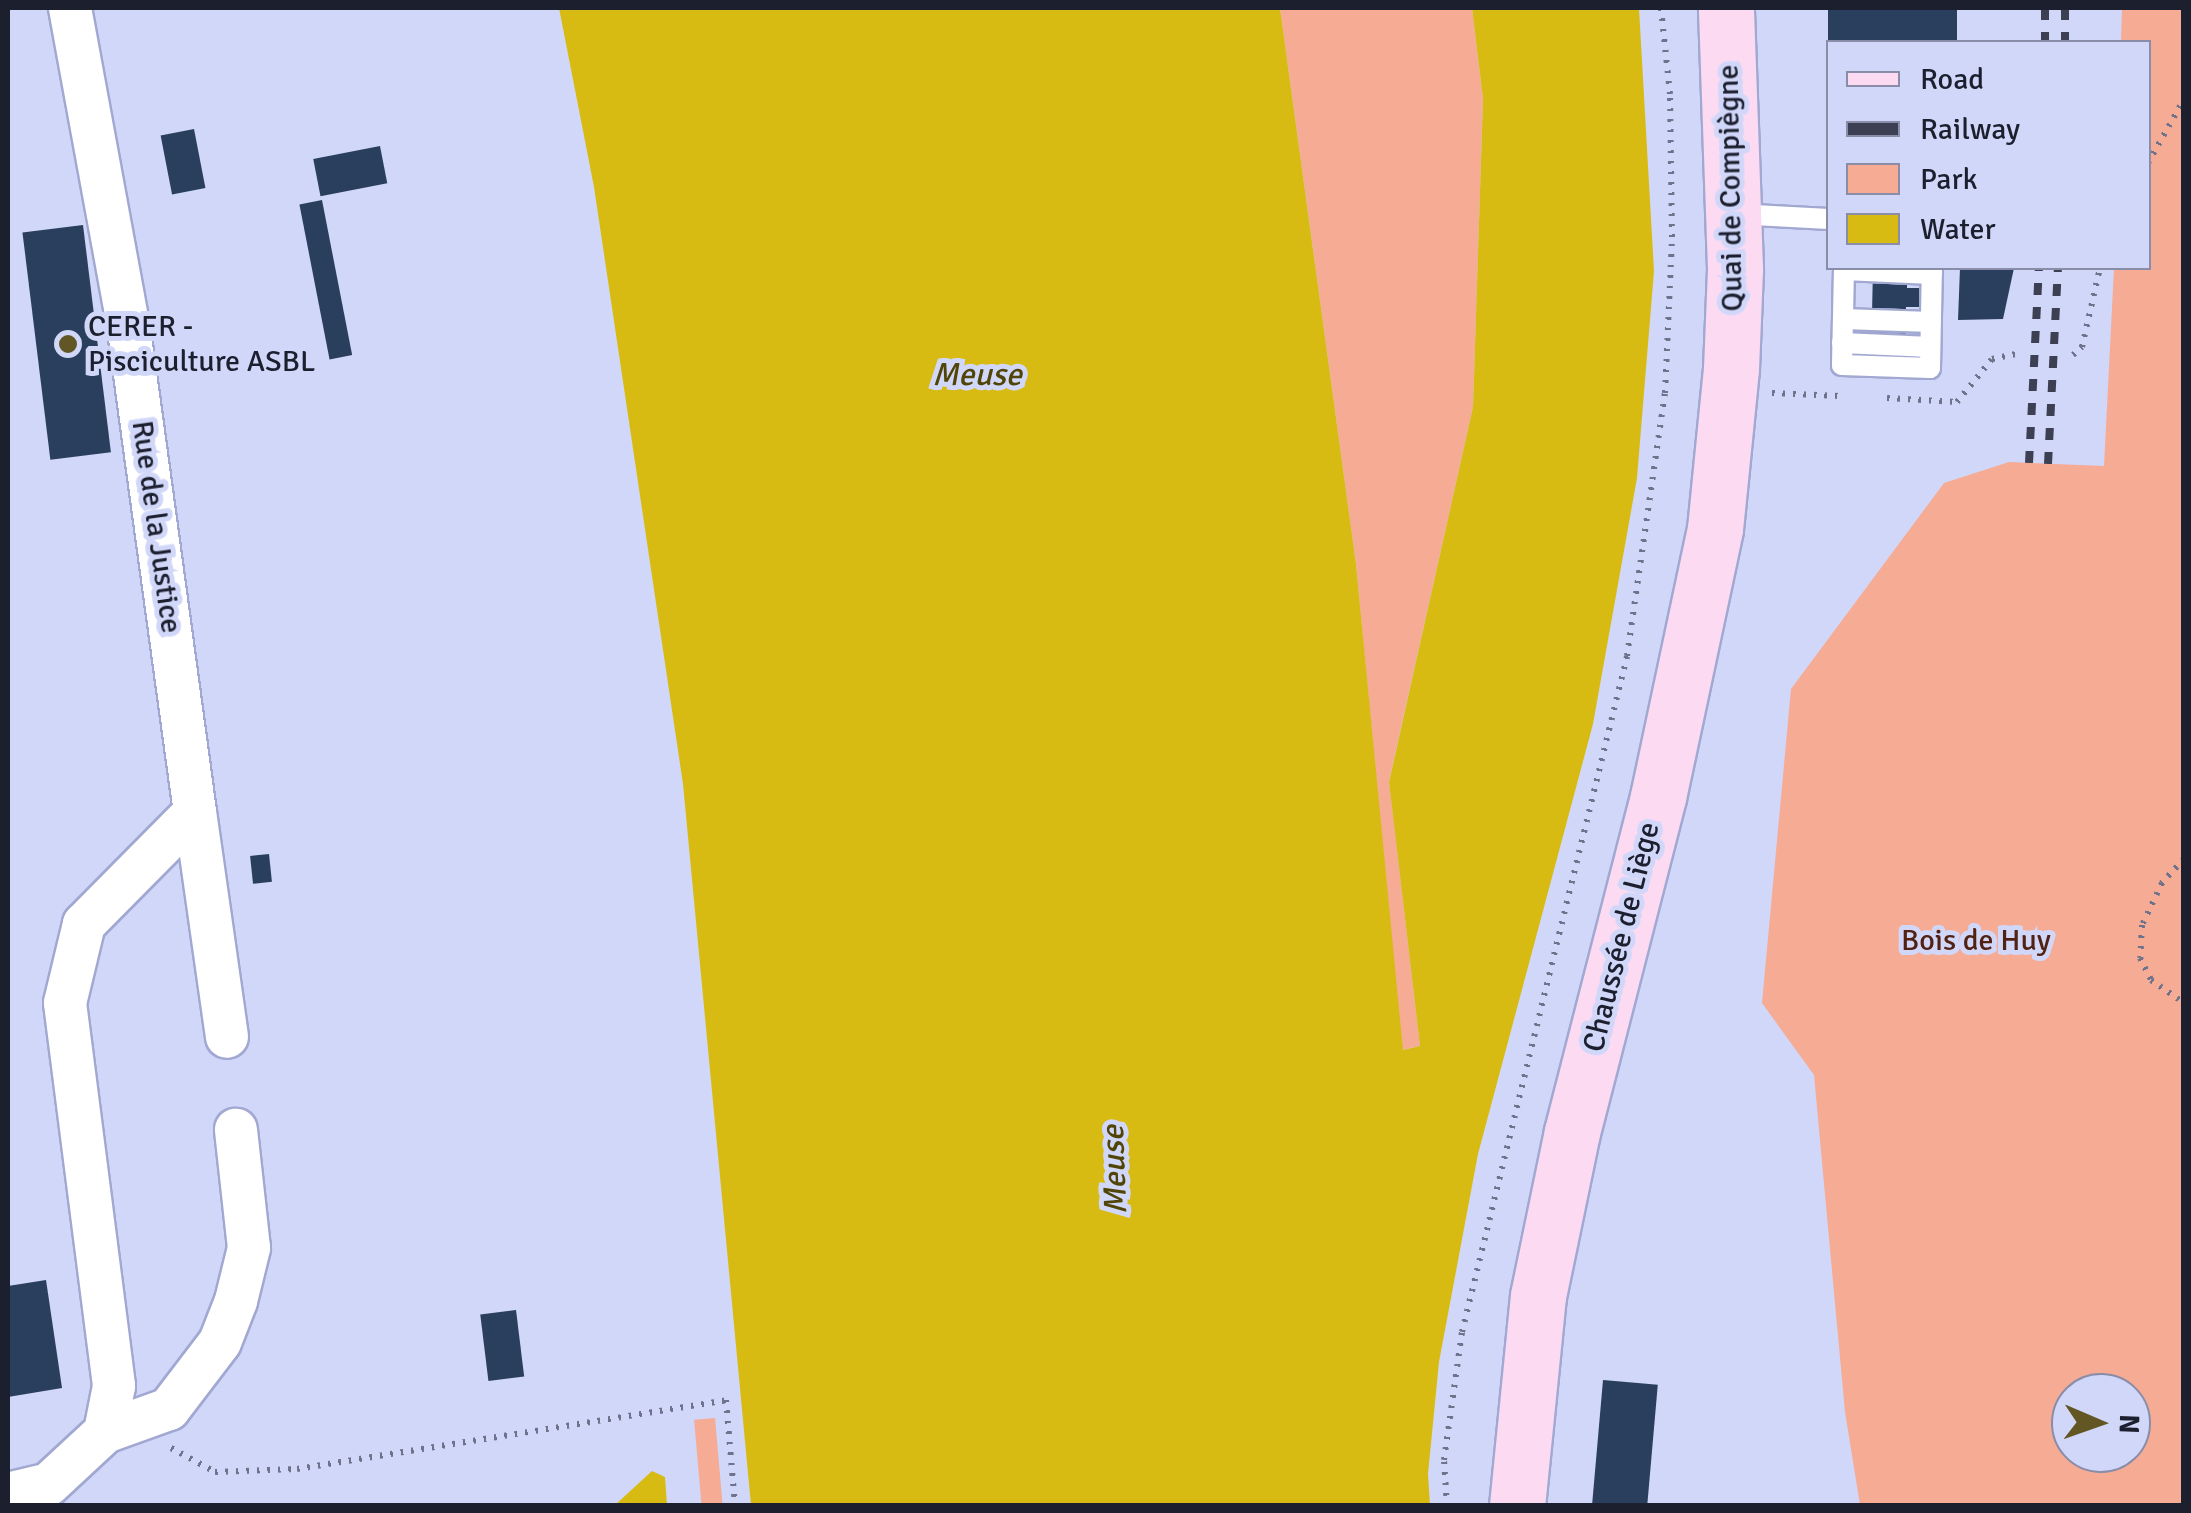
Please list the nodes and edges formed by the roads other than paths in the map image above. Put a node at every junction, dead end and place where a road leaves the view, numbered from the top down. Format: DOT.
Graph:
graph roads {
  1 [pos="70,8"];
  2 [pos="1726,8"];
  3 [pos="1734,214"];
  4 [pos="1826,219"];
  5 [pos="1844,270"];
  6 [pos="1888,270"];
  7 [pos="1932,271"];
  8 [pos="1842,319"];
  9 [pos="1931,322"];
  10 [pos="1731,369"];
  11 [pos="194,812"];
  12 [pos="226,1037"];
  13 [pos="236,1130"];
  14 [pos="105,1432"];
  15 [pos="8,1494"];
  16 [pos="1518,1506"];
  1 -- 11 [label="street, Rue de la Justice"];
  2 -- 3 [label="main road, Quai de Compiègne"];
  3 -- 4 [label="lane"];
  3 -- 10 [label="main road, Quai de Compiègne"];
  5 -- 8 [label="lane"];
  6 -- 7 [label="lane"];
  7 -- 9 [label="lane"];
  8 -- 9 [label="lane"];
  8 -- 9 [label="lane"];
  10 -- 16 [label="main road, Chaussée de Liège"];
  11 -- 12 [label="street, Rue de la Justice"];
  11 -- 14 [label="street"];
  13 -- 14 [label="street"];
  14 -- 15 [label="street"];
}
